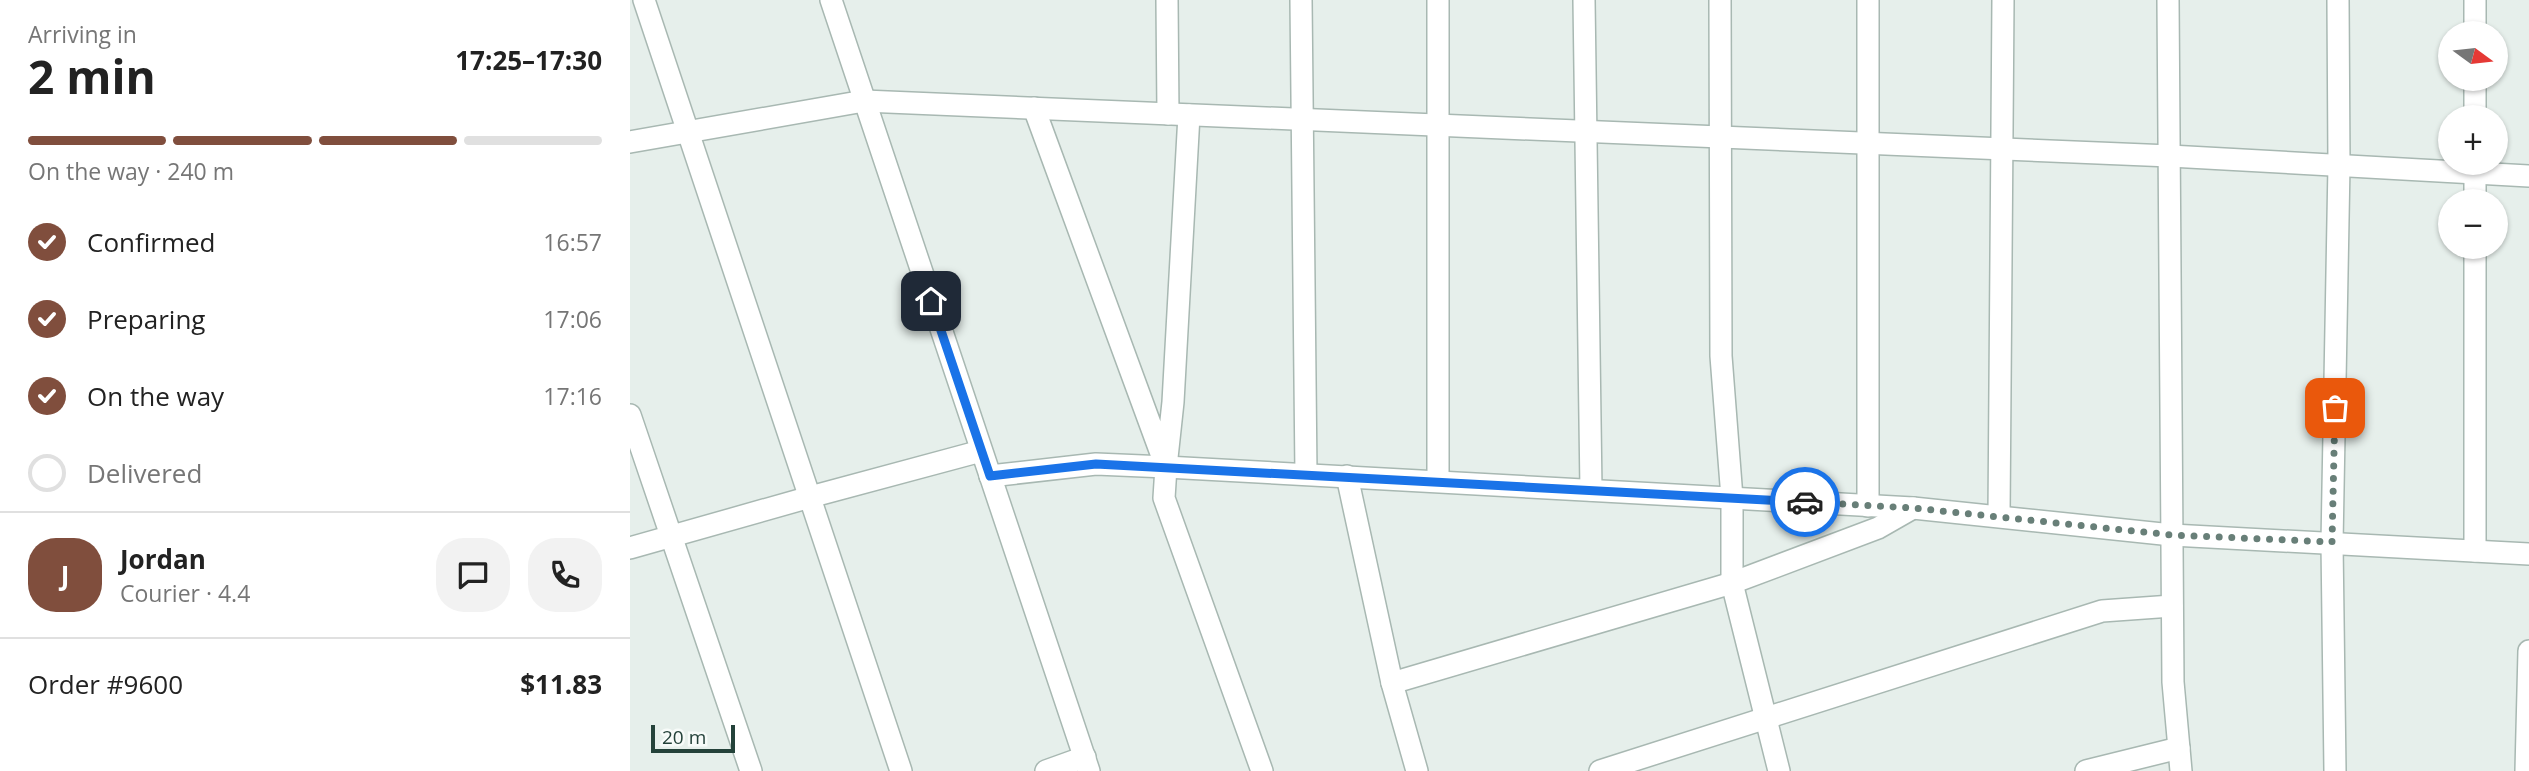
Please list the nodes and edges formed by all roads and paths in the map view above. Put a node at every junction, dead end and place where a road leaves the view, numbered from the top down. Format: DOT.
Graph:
graph roads {
  1 [pos="644,0"];
  2 [pos="831,0"];
  3 [pos="1167,0"];
  4 [pos="1301,0"];
  5 [pos="1438,0"];
  6 [pos="1584,0"];
  7 [pos="1720,0"];
  8 [pos="1868,0"];
  9 [pos="2003,0"];
  10 [pos="2168,0"];
  11 [pos="2337,0"];
  12 [pos="2475,0"];
  13 [pos="2475,21"];
  14 [pos="864,102"];
  15 [pos="1034,108"];
  16 [pos="1179,114"];
  17 [pos="1302,119"];
  18 [pos="1438,125"];
  19 [pos="688,131"];
  20 [pos="1586,131"];
  21 [pos="1720,137"];
  22 [pos="630,142"];
  23 [pos="1868,143"];
  24 [pos="2002,149"];
  25 [pos="2170,156"];
  26 [pos="2339,165"];
  27 [pos="2438,167"];
  28 [pos="2508,173"];
  29 [pos="2529,176"];
  30 [pos="2475,259"];
  31 [pos="630,415"];
  32 [pos="981,451"];
  33 [pos="1166,467"];
  34 [pos="1306,474"];
  35 [pos="990,476"];
  36 [pos="1347,477"];
  37 [pos="1438,481"];
  38 [pos="1591,490"];
  39 [pos="810,497"];
  40 [pos="1732,498"];
  41 [pos="1868,506"];
  42 [pos="1913,508"];
  43 [pos="1999,516"];
  44 [pos="2172,535"];
  45 [pos="671,536"];
  46 [pos="2332,542"];
  47 [pos="630,548"];
  48 [pos="2475,551"];
  49 [pos="2529,554"];
  50 [pos="1731,583"];
  51 [pos="2172,606"];
  52 [pos="2529,651"];
  53 [pos="1392,683"];
  54 [pos="1766,718"];
  55 [pos="2179,748"];
  56 [pos="1087,764"];
  57 [pos="751,771"];
  58 [pos="901,771"];
  59 [pos="1046,771"];
  60 [pos="1262,771"];
  61 [pos="1417,771"];
  62 [pos="1600,771"];
  63 [pos="1779,771"];
  64 [pos="2086,771"];
  65 [pos="2181,771"];
  66 [pos="2335,771"];
  67 [pos="2526,771"];
  1 -- 19 [label="street"];
  2 -- 14 [label="street"];
  3 -- 16 [label="street"];
  4 -- 17 [label="street"];
  5 -- 18 [label="street"];
  6 -- 20 [label="street"];
  7 -- 21 [label="street"];
  8 -- 23 [label="street"];
  9 -- 24 [label="street"];
  10 -- 25 [label="street"];
  11 -- 26 [label="street"];
  12 -- 13 [label="street"];
  14 -- 15 [label="street"];
  14 -- 19 [label="street"];
  14 -- 32 [label="street"];
  15 -- 16 [label="street"];
  15 -- 33 [label="street"];
  16 -- 17 [label="street"];
  16 -- 33 [label="street"];
  17 -- 18 [label="street"];
  17 -- 34 [label="street"];
  18 -- 20 [label="street"];
  18 -- 37 [label="street"];
  19 -- 22 [label="street"];
  19 -- 39 [label="street"];
  20 -- 21 [label="street"];
  20 -- 38 [label="street"];
  21 -- 23 [label="street"];
  21 -- 40 [label="street"];
  23 -- 24 [label="street"];
  23 -- 41 [label="street"];
  24 -- 25 [label="street"];
  24 -- 43 [label="street"];
  25 -- 26 [label="street"];
  25 -- 44 [label="street"];
  26 -- 27 [label="street"];
  26 -- 46 [label="street"];
  28 -- 29 [label="street"];
  30 -- 48 [label="street"];
  31 -- 45 [label="street"];
  32 -- 35 [label="street"];
  32 -- 39 [label="street"];
  33 -- 34 [label="street"];
  33 -- 35 [label="street"];
  33 -- 60 [label="street"];
  34 -- 36 [label="street"];
  35 -- 56 [label="street"];
  36 -- 37 [label="street"];
  36 -- 53 [label="street"];
  37 -- 38 [label="street"];
  38 -- 40 [label="street"];
  39 -- 45 [label="street"];
  39 -- 58 [label="street"];
  40 -- 41 [label="street"];
  40 -- 50 [label="street"];
  41 -- 42 [label="street"];
  42 -- 43 [label="street"];
  42 -- 50 [label="street"];
  43 -- 44 [label="street"];
  44 -- 46 [label="street"];
  44 -- 51 [label="street"];
  45 -- 47 [label="street"];
  45 -- 57 [label="street"];
  46 -- 48 [label="street"];
  46 -- 66 [label="street"];
  48 -- 49 [label="street"];
  50 -- 53 [label="street"];
  50 -- 54 [label="street"];
  51 -- 54 [label="street"];
  51 -- 55 [label="street"];
  52 -- 67 [label="street"];
  53 -- 61 [label="street"];
  54 -- 62 [label="street"];
  54 -- 63 [label="street"];
  55 -- 64 [label="street"];
  55 -- 65 [label="street"];
  56 -- 59 [label="street"];
}
